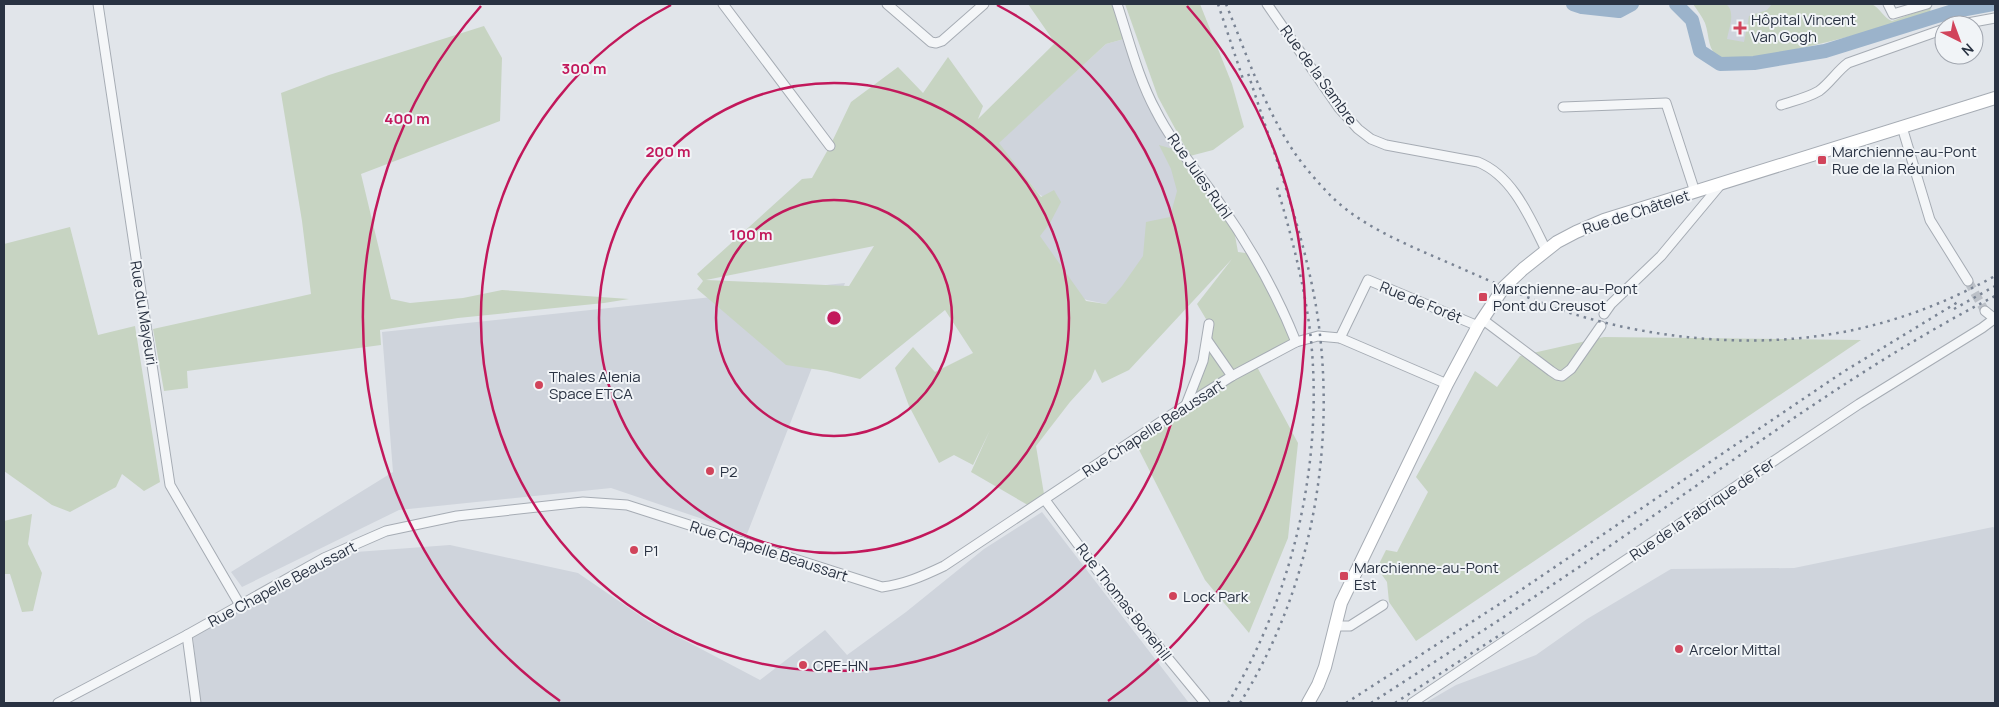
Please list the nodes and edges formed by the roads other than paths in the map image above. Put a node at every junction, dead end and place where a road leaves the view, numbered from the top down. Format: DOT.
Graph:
graph roads {
  1 [pos="98,4"];
  2 [pos="723,4"];
  3 [pos="887,4"];
  4 [pos="984,4"];
  5 [pos="1117,4"];
  6 [pos="1268,4"];
  7 [pos="1888,4"];
  8 [pos="1927,4"];
  9 [pos="1934,33"];
  10 [pos="1995,98"];
  11 [pos="1780,105"];
  12 [pos="1563,107"];
  13 [pos="1902,127"];
  14 [pos="830,146"];
  15 [pos="1721,184"];
  16 [pos="1695,192"];
  17 [pos="1546,250"];
  18 [pos="1968,282"];
  19 [pos="1985,311"];
  20 [pos="1604,314"];
  21 [pos="1995,319"];
  22 [pos="1480,322"];
  23 [pos="1209,324"];
  24 [pos="1601,326"];
  25 [pos="1340,338"];
  26 [pos="1207,340"];
  27 [pos="1296,342"];
  28 [pos="1232,376"];
  29 [pos="1447,384"];
  30 [pos="1186,404"];
  31 [pos="1045,500"];
  32 [pos="240,605"];
  33 [pos="1383,605"];
  34 [pos="1335,626"];
  35 [pos="187,636"];
  36 [pos="58,703"];
  37 [pos="196,703"];
  38 [pos="1205,703"];
  39 [pos="1308,703"];
  40 [pos="1412,703"];
  1 -- 32 [label="street, Rue du Mayeuri"];
  2 -- 14 [label="street"];
  3 -- 4 [label="street"];
  5 -- 27 [label="street, Rue Jules Ruhl"];
  6 -- 17 [label="street, Rue de la Sambre"];
  7 -- 8 [label="street"];
  9 -- 11 [label="street"];
  10 -- 13 [label="main road, Rue de Châtelet"];
  12 -- 16 [label="street"];
  13 -- 15 [label="main road, Rue de Châtelet"];
  13 -- 18 [label="street"];
  15 -- 16 [label="main road, Rue de Châtelet"];
  15 -- 20 [label="street"];
  16 -- 17 [label="main road, Rue de Châtelet"];
  17 -- 22 [label="main road, Rue de Châtelet"];
  19 -- 21 [label="street"];
  21 -- 40 [label="street, Rue de la Fabrique de Fer"];
  22 -- 24 [label="street"];
  22 -- 25 [label="street, Rue de Forêt"];
  22 -- 29 [label="main road, Rue de Châtelet"];
  23 -- 26 [label="street"];
  25 -- 27 [label="street, Rue Chapelle Beaussart"];
  25 -- 29 [label="street, Rue Chapelle Beaussart"];
  26 -- 28 [label="street"];
  26 -- 30 [label="street"];
  27 -- 28 [label="street, Rue Chapelle Beaussart"];
  28 -- 30 [label="street, Rue Chapelle Beaussart"];
  29 -- 34 [label="main road, Rue de Châtelet"];
  30 -- 31 [label="street, Rue Chapelle Beaussart"];
  31 -- 32 [label="street, Rue Chapelle Beaussart"];
  31 -- 38 [label="street, Rue Thomas Bonehill"];
  32 -- 35 [label="street, Rue Chapelle Beaussart"];
  33 -- 34 [label="street"];
  34 -- 39 [label="main road, Rue de Châtelet"];
  35 -- 36 [label="street, Rue Chapelle Beaussart"];
  35 -- 37 [label="street"];
}
